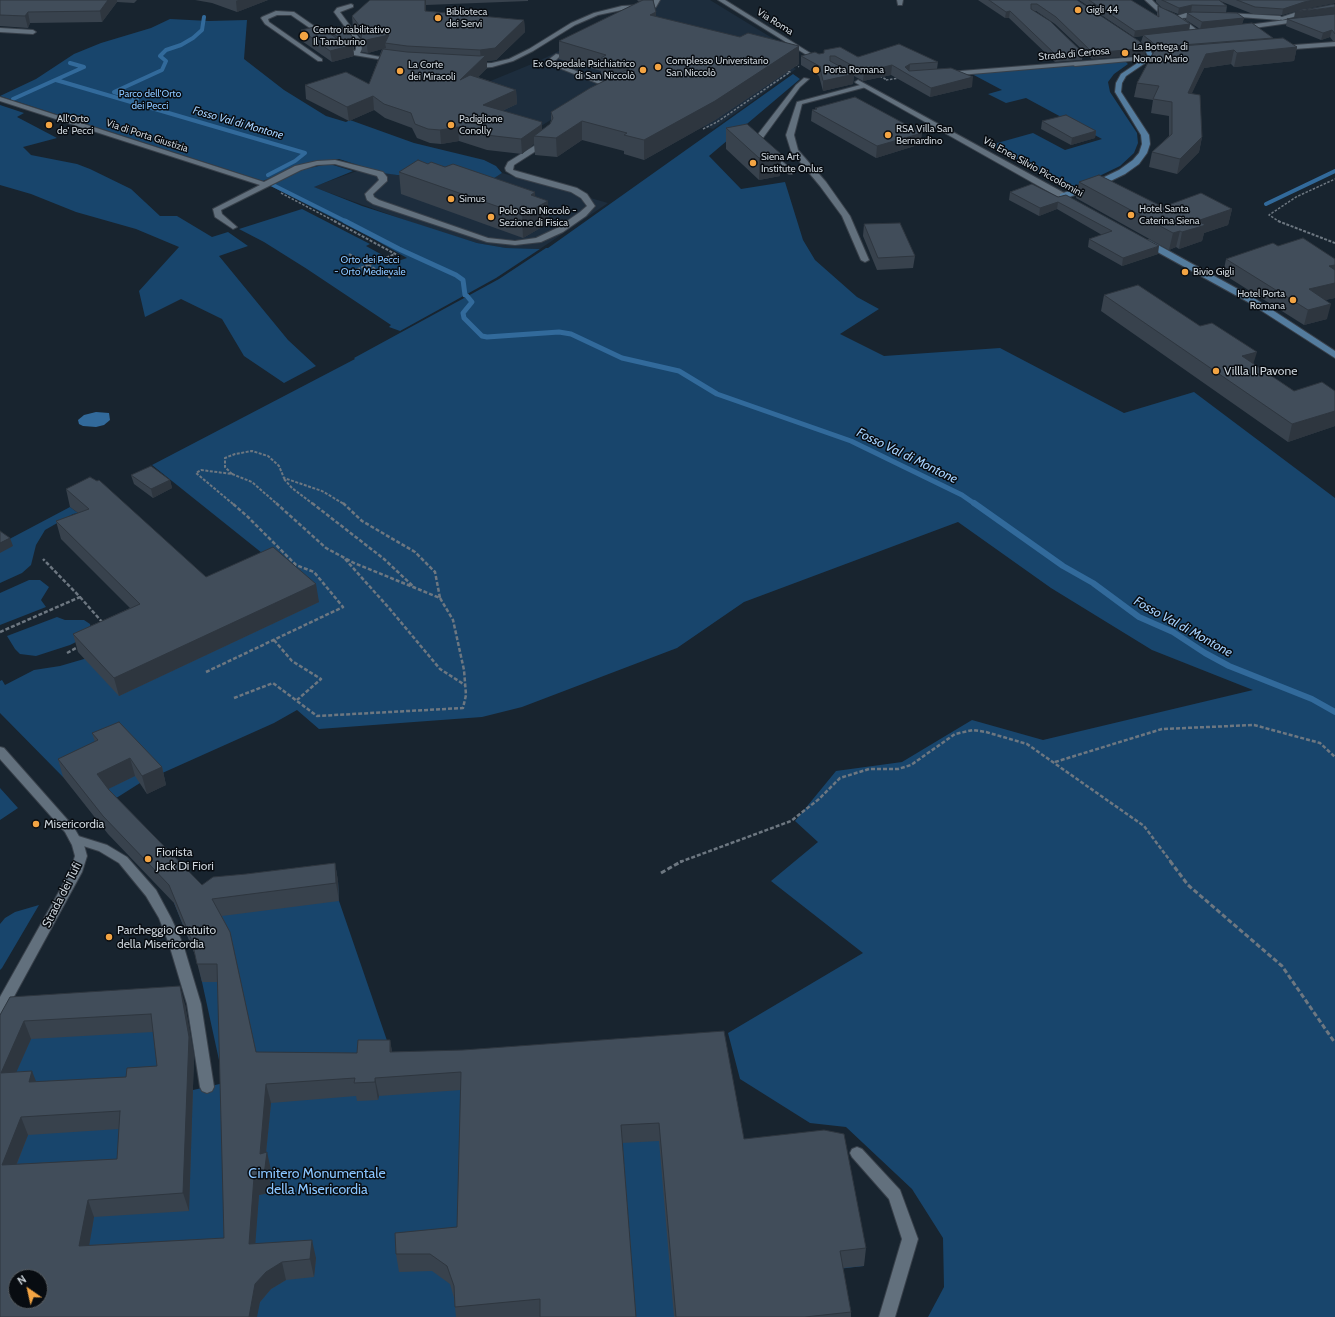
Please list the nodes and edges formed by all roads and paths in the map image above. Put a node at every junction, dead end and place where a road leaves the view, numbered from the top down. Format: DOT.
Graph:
graph roads {
  1 [pos="721,0"];
  2 [pos="1148,0"];
  3 [pos="656,3"];
  4 [pos="351,6"];
  5 [pos="1335,6"];
  6 [pos="1210,15"];
  7 [pos="1218,15"];
  8 [pos="636,16"];
  9 [pos="1177,18"];
  10 [pos="1282,18"];
  11 [pos="1312,19"];
  12 [pos="1290,21"];
  13 [pos="1237,28"];
  14 [pos="0,30"];
  15 [pos="33,32"];
  16 [pos="1206,32"];
  17 [pos="1198,33"];
  18 [pos="1190,34"];
  19 [pos="1128,37"];
  20 [pos="330,39"];
  21 [pos="1143,40"];
  22 [pos="1134,41"];
  23 [pos="337,43"];
  24 [pos="1335,44"];
  25 [pos="1276,48"];
  26 [pos="562,53"];
  27 [pos="356,54"];
  28 [pos="1171,56"];
  29 [pos="1151,58"];
  30 [pos="320,60"];
  31 [pos="820,61"];
  32 [pos="402,62"];
  33 [pos="463,65"];
  34 [pos="783,69"];
  35 [pos="875,73"];
  36 [pos="941,75"];
  37 [pos="902,78"];
  38 [pos="806,79"];
  39 [pos="596,96"];
  40 [pos="0,99"];
  41 [pos="703,129"];
  42 [pos="546,132"];
  43 [pos="790,172"];
  44 [pos="1335,179"];
  45 [pos="264,184"];
  46 [pos="1063,196"];
  47 [pos="1075,203"];
  48 [pos="233,227"];
  49 [pos="1137,236"];
  50 [pos="1335,243"];
  51 [pos="349,254"];
  52 [pos="395,254"];
  53 [pos="399,256"];
  54 [pos="865,260"];
  55 [pos="369,265"];
  56 [pos="353,271"];
  57 [pos="391,278"];
  58 [pos="1335,355"];
  59 [pos="232,474"];
  60 [pos="284,478"];
  61 [pos="342,557"];
  62 [pos="43,560"];
  63 [pos="417,590"];
  64 [pos="80,597"];
  65 [pos="440,598"];
  66 [pos="106,627"];
  67 [pos="0,632"];
  68 [pos="274,640"];
  69 [pos="79,646"];
  70 [pos="67,653"];
  71 [pos="206,672"];
  72 [pos="465,686"];
  73 [pos="234,698"];
  74 [pos="297,700"];
  75 [pos="0,751"];
  76 [pos="1335,757"];
  77 [pos="1054,762"];
  78 [pos="75,839"];
  79 [pos="661,873"];
  80 [pos="0,1009"];
  81 [pos="1335,1043"];
  82 [pos="207,1087"];
  83 [pos="858,1153"];
  84 [pos="887,1317"];
  1 -- 31 [label="street, Via Roma"];
  2 -- 9 [label="street"];
  3 -- 8 [label="street"];
  3 -- 33 [label="street"];
  4 -- 27 [label="street"];
  5 -- 10 [label="street"];
  6 -- 9 [label="street"];
  7 -- 10 [label="street"];
  9 -- 17 [label="street"];
  10 -- 12 [label="street"];
  11 -- 12 [label="street"];
  12 -- 13 [label="street"];
  14 -- 15 [label="street"];
  16 -- 17 [label="street"];
  17 -- 18 [label="street"];
  19 -- 22 [label="main road"];
  20 -- 30 [label="street"];
  21 -- 22 [label="street"];
  22 -- 29 [label="main road"];
  23 -- 27 [label="street"];
  24 -- 25 [label="street"];
  26 -- 39 [label="street"];
  27 -- 32 [label="street"];
  28 -- 29 [label="street, Strada di Certosa"];
  29 -- 36 [label="street, Strada di Certosa"];
  29 -- 46 [label="main road"];
  34 -- 41 [label="path"];
  35 -- 37 [label="path"];
  38 -- 43 [label="street"];
  40 -- 45 [label="street, Via di Porta Giustizia"];
  42 -- 45 [label="street"];
  44 -- 50 [label="path"];
  45 -- 48 [label="street"];
  45 -- 52 [label="path"];
  46 -- 47 [label="main road, Via Enea Silvio Piccolomini"];
  46 -- 54 [label="street, Via Enea Silvio Piccolomini"];
  49 -- 58 [label="main road"];
  51 -- 55 [label="path"];
  52 -- 53 [label="path"];
  52 -- 55 [label="path"];
  55 -- 56 [label="path"];
  55 -- 57 [label="path"];
  59 -- 60 [label="path"];
  59 -- 61 [label="path"];
  59 -- 68 [label="path"];
  60 -- 63 [label="path"];
  60 -- 65 [label="path"];
  61 -- 63 [label="path"];
  61 -- 72 [label="path"];
  62 -- 64 [label="path"];
  63 -- 65 [label="path"];
  64 -- 66 [label="path"];
  64 -- 67 [label="path"];
  65 -- 72 [label="path"];
  68 -- 71 [label="path"];
  68 -- 74 [label="path"];
  69 -- 70 [label="path"];
  72 -- 74 [label="path"];
  73 -- 74 [label="path"];
  75 -- 78 [label="street, Strada dei Tufi"];
  76 -- 77 [label="path"];
  77 -- 79 [label="path"];
  77 -- 81 [label="path"];
  78 -- 80 [label="street, Strada dei Tufi"];
  78 -- 82 [label="street"];
  83 -- 84 [label="street"];
}
